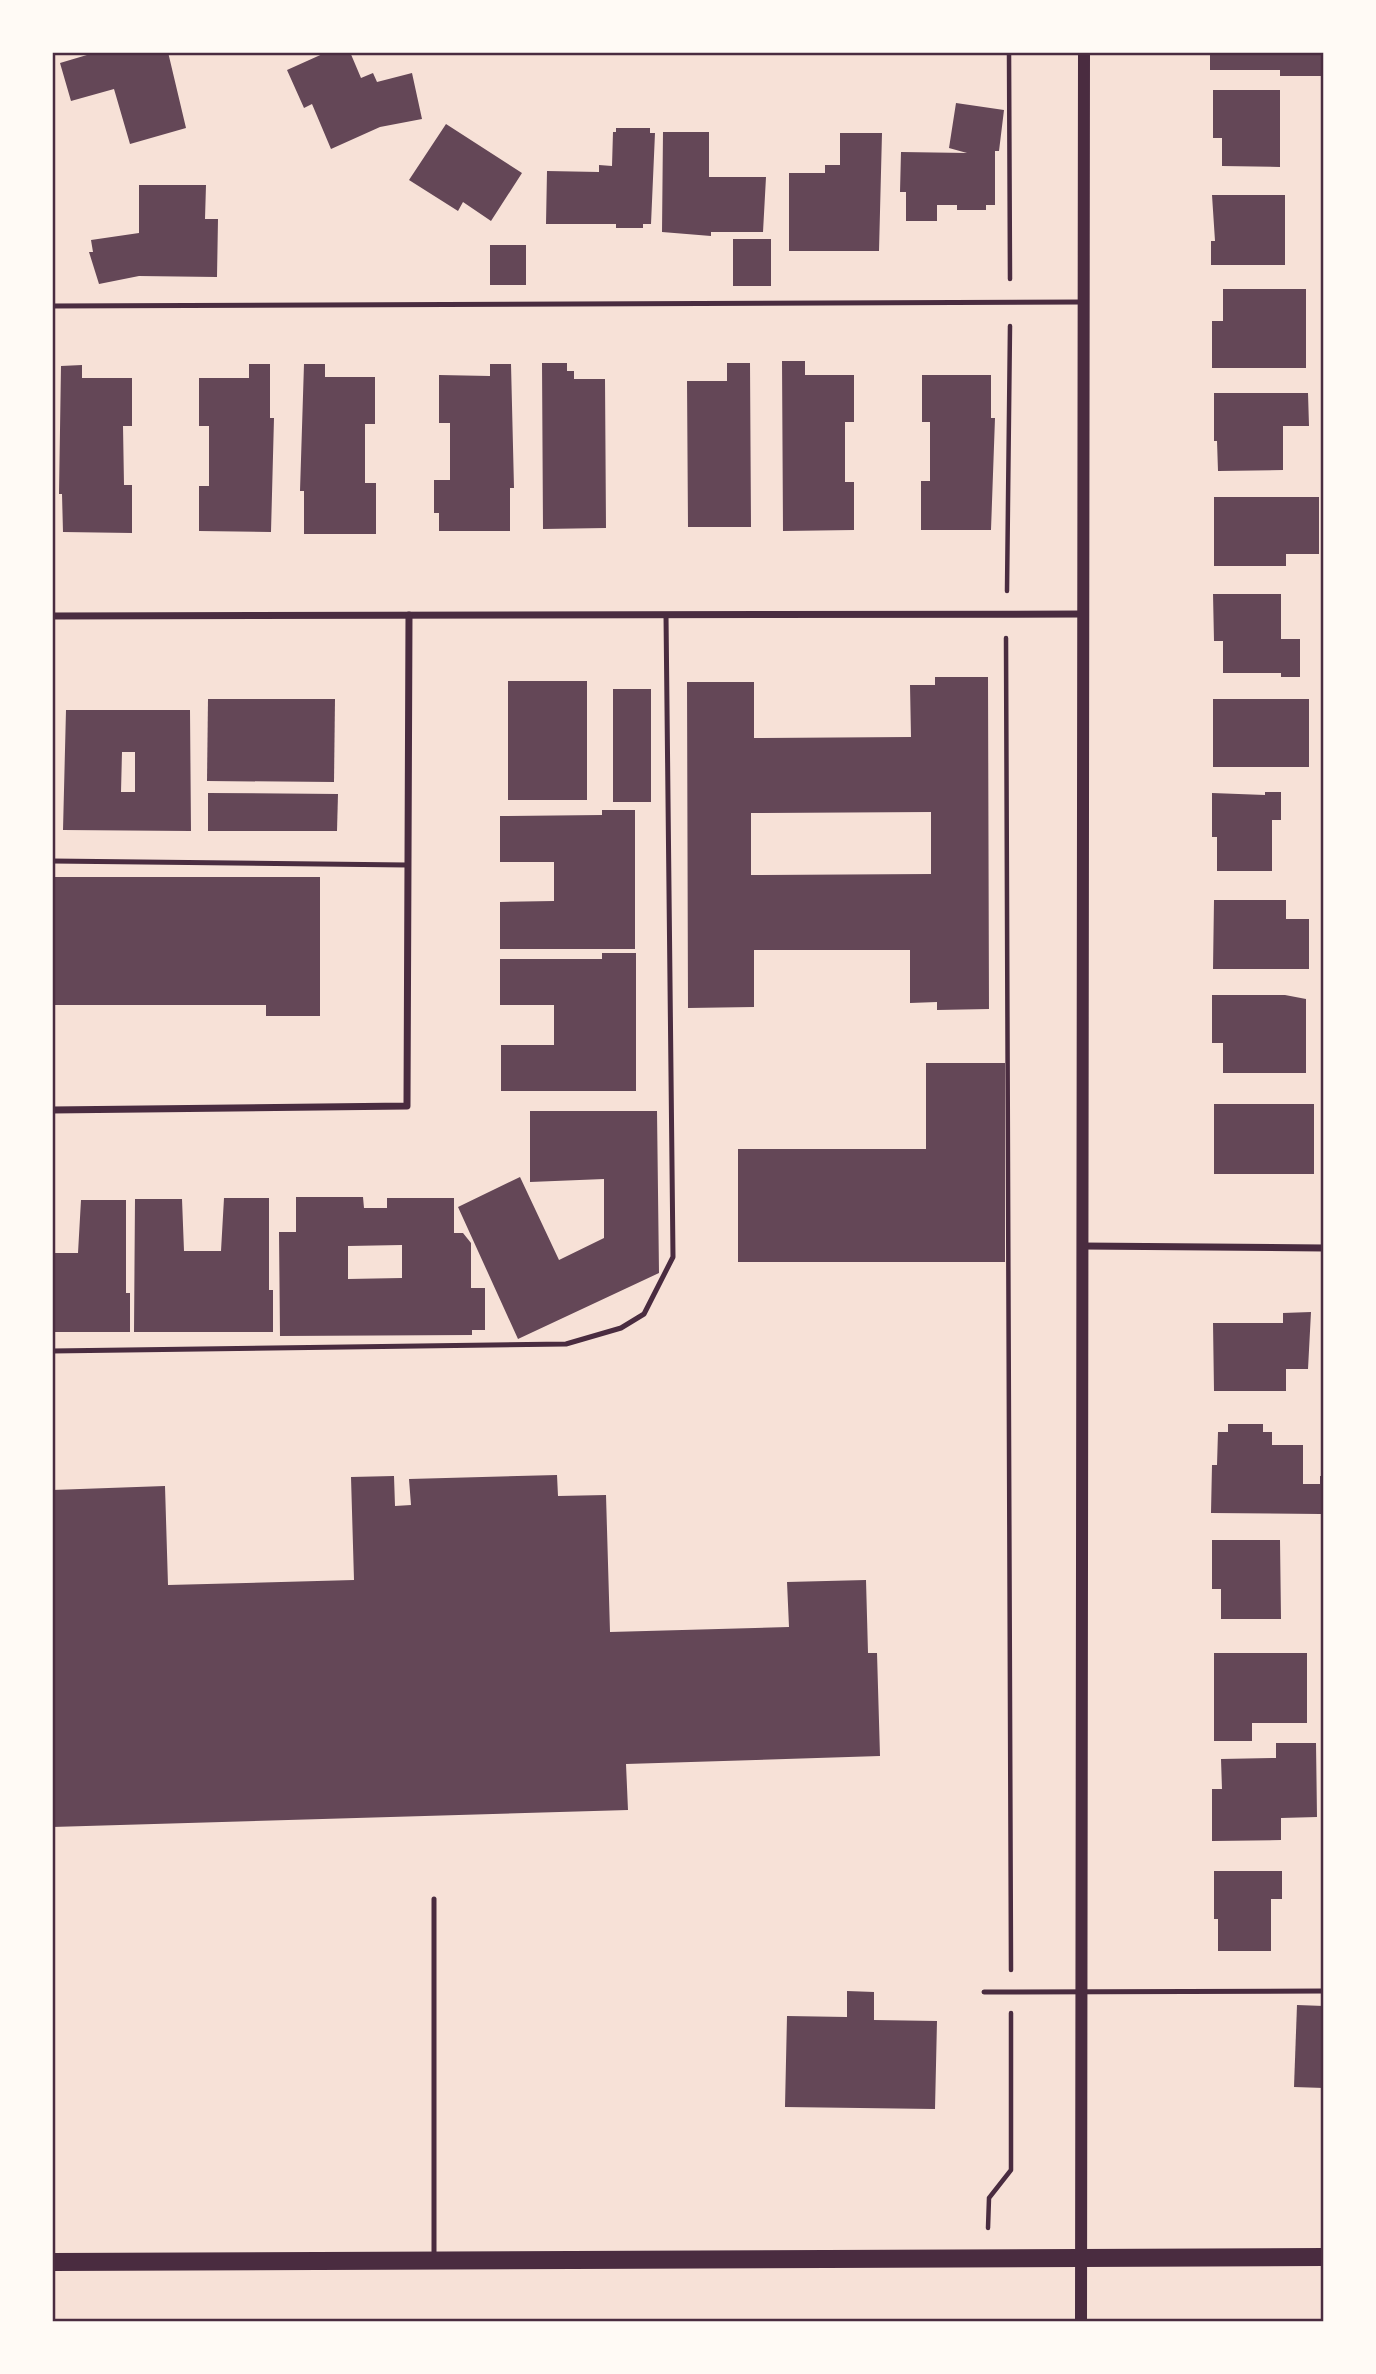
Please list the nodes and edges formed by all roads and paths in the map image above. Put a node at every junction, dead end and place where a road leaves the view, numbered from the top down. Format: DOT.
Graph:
graph roads {
  1 [pos="1009,52"];
  2 [pos="1083,52"];
  3 [pos="1083,302"];
  4 [pos="1010,303"];
  5 [pos="52,306"];
  6 [pos="1006,614"];
  7 [pos="1083,614"];
  8 [pos="409,615"];
  9 [pos="666,615"];
  10 [pos="52,617"];
  11 [pos="52,861"];
  12 [pos="407,865"];
  13 [pos="52,1110"];
  14 [pos="1082,1246"];
  15 [pos="1324,1248"];
  16 [pos="52,1351"];
  17 [pos="434,1899"];
  18 [pos="1324,1991"];
  19 [pos="984,1992"];
  20 [pos="1010,1992"];
  21 [pos="1081,1992"];
  22 [pos="1324,2257"];
  23 [pos="988,2259"];
  24 [pos="1081,2260"];
  25 [pos="434,2261"];
  26 [pos="52,2262"];
  27 [pos="1081,2322"];
  1 -- 4 [label="path"];
  2 -- 3 [label="street"];
  3 -- 4 [label="lane"];
  3 -- 7 [label="street"];
  4 -- 5 [label="lane"];
  4 -- 6 [label="path"];
  6 -- 7 [label="street"];
  6 -- 9 [label="street"];
  6 -- 20 [label="path"];
  7 -- 14 [label="street"];
  8 -- 9 [label="street"];
  8 -- 10 [label="street"];
  8 -- 12 [label="street"];
  9 -- 16 [label="lane"];
  11 -- 12 [label="lane"];
  12 -- 13 [label="street"];
  14 -- 15 [label="street"];
  14 -- 21 [label="street"];
  17 -- 25 [label="lane"];
  18 -- 21 [label="lane"];
  19 -- 20 [label="lane"];
  20 -- 21 [label="lane"];
  20 -- 23 [label="path"];
  21 -- 24 [label="street"];
  22 -- 24 [label="main road"];
  23 -- 24 [label="main road"];
  23 -- 25 [label="main road"];
  24 -- 27 [label="street"];
  25 -- 26 [label="main road"];
}
